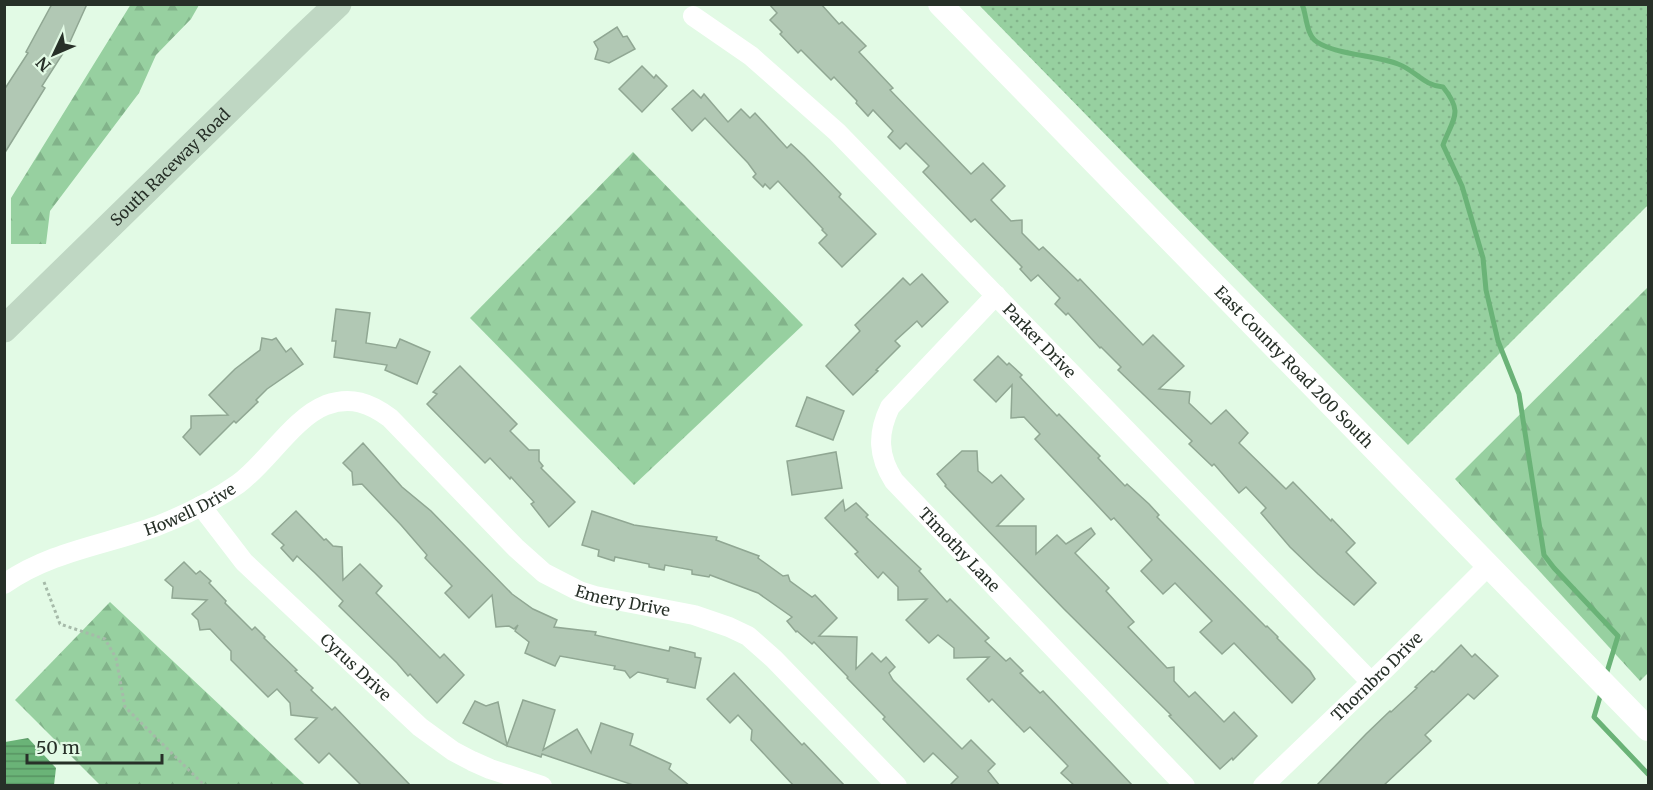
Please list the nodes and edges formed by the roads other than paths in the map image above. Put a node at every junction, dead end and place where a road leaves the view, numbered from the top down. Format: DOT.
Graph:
graph roads {
  1 [pos="338,4"];
  2 [pos="940,4"];
  3 [pos="693,16"];
  4 [pos="996,295"];
  5 [pos="4,329"];
  6 [pos="353,401"];
  7 [pos="201,506"];
  8 [pos="1489,565"];
  9 [pos="4,584"];
  10 [pos="1371,682"];
  11 [pos="1648,729"];
  12 [pos="542,786"];
  13 [pos="897,786"];
  14 [pos="1185,786"];
  15 [pos="1263,786"];
  1 -- 5 [label="main road, South Raceway Road"];
  2 -- 8 [label="street, East County Road 200 South"];
  3 -- 4 [label="street, Parker Drive"];
  4 -- 10 [label="street, Parker Drive"];
  4 -- 14 [label="street, Timothy Lane"];
  6 -- 7 [label="street, Howell Drive"];
  6 -- 13 [label="street, Emery Drive"];
  7 -- 9 [label="street, Howell Drive"];
  7 -- 12 [label="street, Cyrus Drive"];
  8 -- 10 [label="street, Thornbro Drive"];
  8 -- 11 [label="street, East County Road 200 South"];
  10 -- 15 [label="street, Thornbro Drive"];
}
